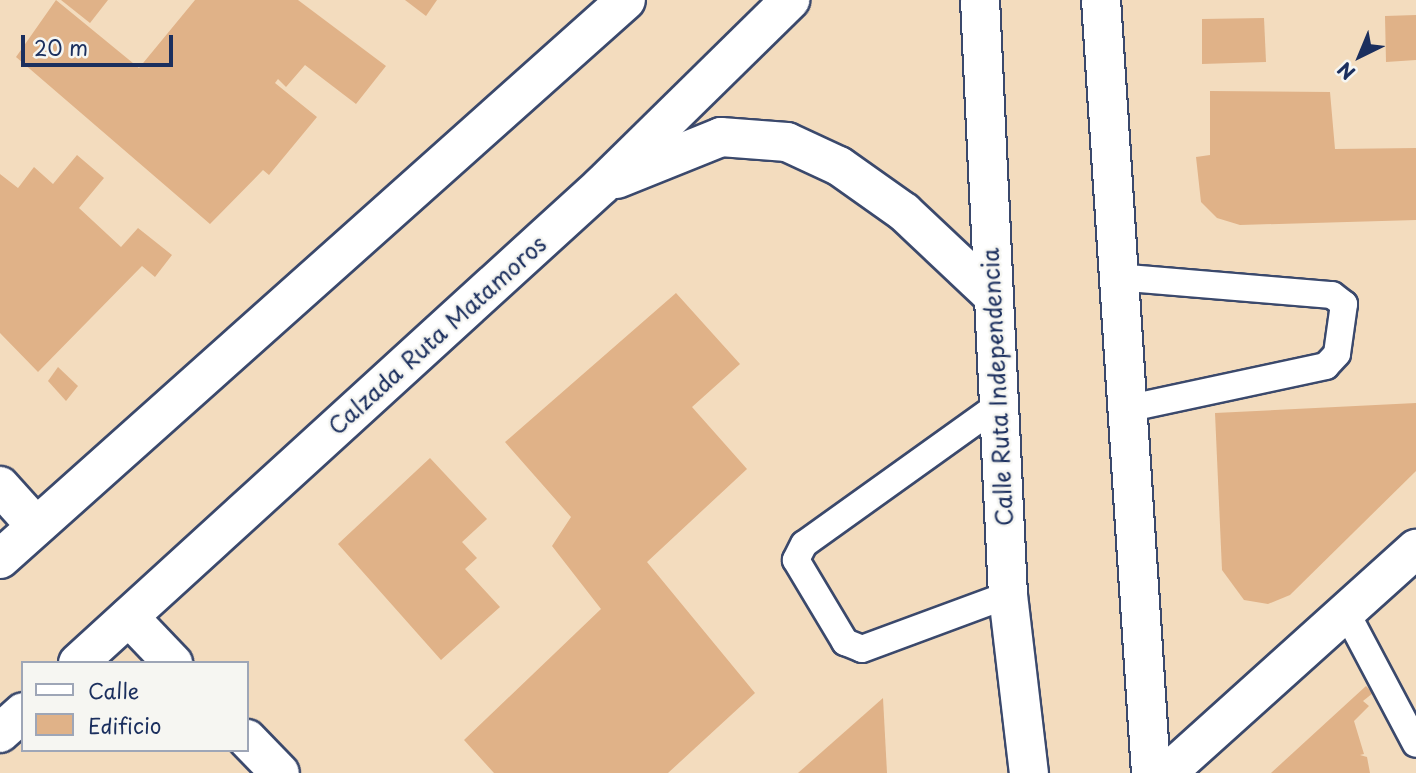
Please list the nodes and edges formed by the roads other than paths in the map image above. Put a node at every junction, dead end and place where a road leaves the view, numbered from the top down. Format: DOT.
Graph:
graph roads {
  1 [pos="626,0"];
  2 [pos="790,0"];
  3 [pos="980,0"];
  4 [pos="1101,0"];
  5 [pos="602,185"];
  6 [pos="1116,278"];
  7 [pos="991,294"];
  8 [pos="997,406"];
  9 [pos="1126,409"];
  10 [pos="0,486"];
  11 [pos="36,526"];
  12 [pos="1416,549"];
  13 [pos="0,559"];
  14 [pos="1009,595"];
  15 [pos="1346,612"];
  16 [pos="129,617"];
  17 [pos="80,661"];
  18 [pos="171,661"];
  19 [pos="21,714"];
  20 [pos="0,733"];
  21 [pos="248,740"];
  22 [pos="1416,744"];
  23 [pos="280,773"];
  24 [pos="1029,773"];
  25 [pos="1151,773"];
  26 [pos="1167,773"];
  1 -- 11 [label="main road"];
  2 -- 5 [label="main road, Calzada Ruta Matamoros"];
  3 -- 7 [label="main road, Calle Ruta Independencia"];
  4 -- 6 [label="main road"];
  5 -- 7 [label="main road"];
  5 -- 16 [label="main road, Calzada Ruta Matamoros"];
  6 -- 9 [label="main road"];
  6 -- 9 [label="lane"];
  7 -- 8 [label="main road, Calle Ruta Independencia"];
  8 -- 14 [label="main road, Calle Ruta Independencia"];
  8 -- 14 [label="lane"];
  9 -- 25 [label="main road"];
  10 -- 11 [label="main road"];
  11 -- 13 [label="main road"];
  12 -- 15 [label="main road"];
  14 -- 24 [label="main road, Calle Ruta Independencia"];
  15 -- 22 [label="lane"];
  15 -- 26 [label="main road"];
  16 -- 17 [label="main road, Calzada Ruta Matamoros"];
  16 -- 18 [label="main road"];
  19 -- 20 [label="main road"];
  21 -- 23 [label="main road"];
}
